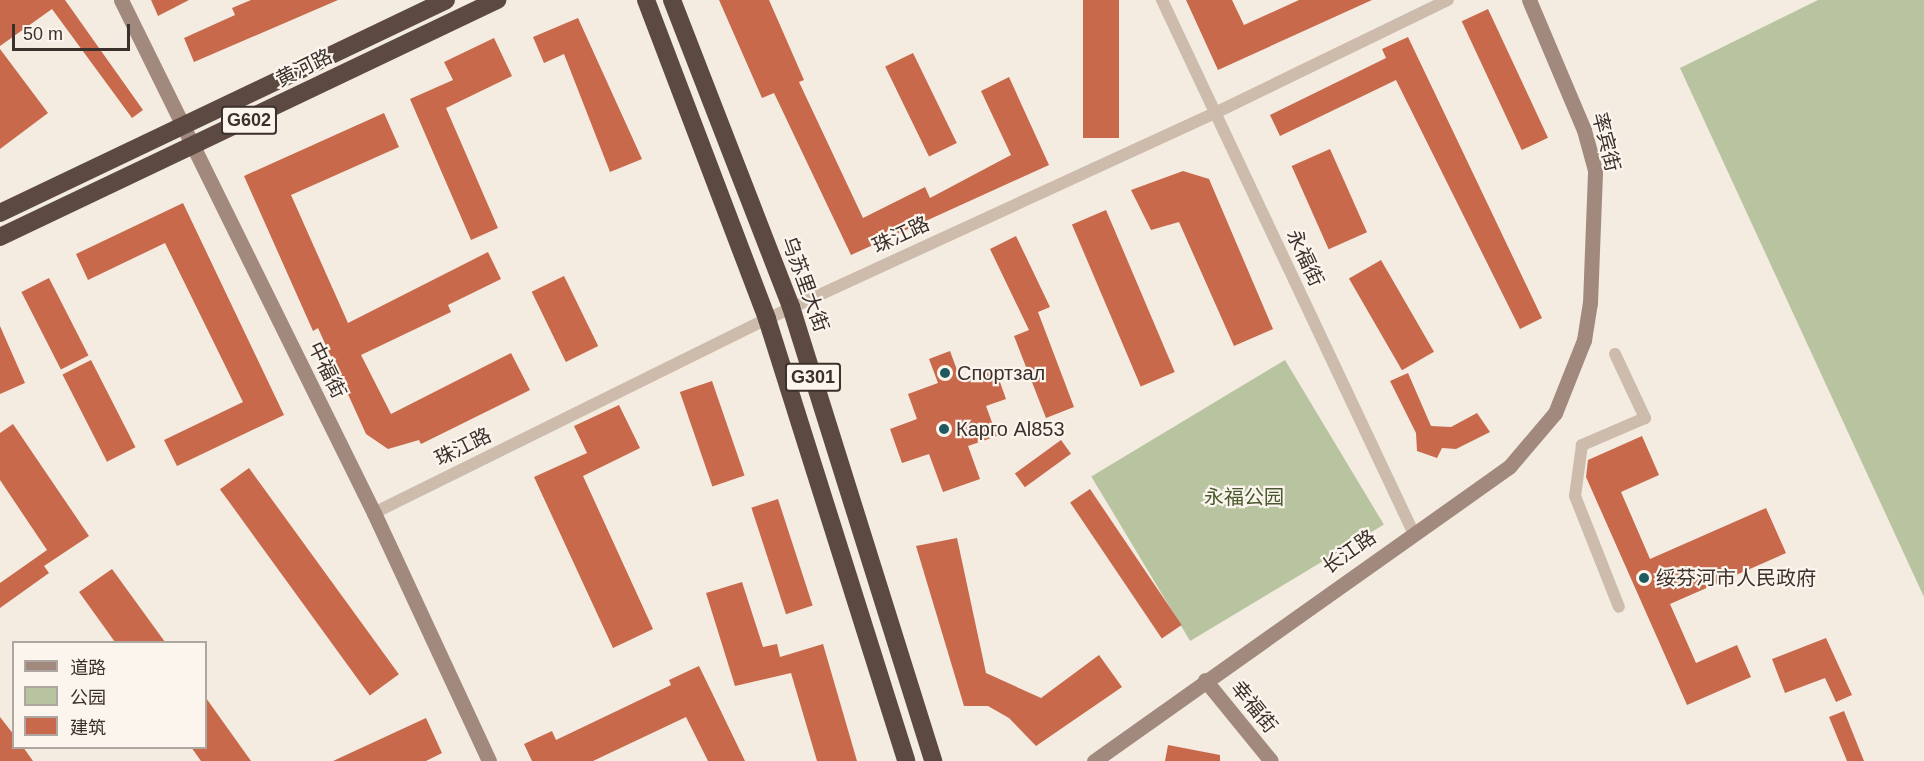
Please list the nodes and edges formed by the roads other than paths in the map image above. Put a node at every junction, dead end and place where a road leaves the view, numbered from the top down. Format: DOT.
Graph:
graph roads {
  1 [pos="121,0"];
  2 [pos="446,0"];
  3 [pos="497,0"];
  4 [pos="646,0"];
  5 [pos="672,0"];
  6 [pos="1161,0"];
  7 [pos="1448,0"];
  8 [pos="1528,0"];
  9 [pos="1215,113"];
  10 [pos="183,125"];
  11 [pos="194,146"];
  12 [pos="0,213"];
  13 [pos="0,237"];
  14 [pos="791,307"];
  15 [pos="767,319"];
  16 [pos="1584,340"];
  17 [pos="1615,354"];
  18 [pos="374,513"];
  19 [pos="1413,532"];
  20 [pos="1618,607"];
  21 [pos="1205,680"];
  22 [pos="489,761"];
  23 [pos="906,761"];
  24 [pos="933,761"];
  25 [pos="1094,761"];
  26 [pos="1270,761"];
  1 -- 10 [label="street, 中福街"];
  2 -- 10 [label="highway, 黄河路 / G602"];
  3 -- 11 [label="highway, 黄河路 / G602"];
  4 -- 15 [label="highway, G301"];
  5 -- 14 [label="highway, 乌苏里大街 / G301"];
  6 -- 9 [label="street, 永福街"];
  7 -- 9 [label="street, 珠江路"];
  8 -- 16 [label="street, 率宾街"];
  9 -- 14 [label="street, 珠江路"];
  9 -- 19 [label="street, 永福街"];
  10 -- 11 [label="street, 中福街"];
  10 -- 12 [label="highway, 黄河路 / G602"];
  11 -- 13 [label="highway, 黄河路 / G602"];
  11 -- 18 [label="street, 中福街"];
  14 -- 15 [label="street, 珠江路"];
  14 -- 24 [label="highway, 乌苏里大街 / G301"];
  15 -- 18 [label="street, 珠江路"];
  15 -- 23 [label="highway, G301"];
  16 -- 19 [label="street, 长江路"];
  17 -- 20 [label="street"];
  18 -- 22 [label="street, 中福街"];
  19 -- 21 [label="street, 长江路"];
  21 -- 25 [label="street, 长江路"];
  21 -- 26 [label="street, 幸福街"];
}
